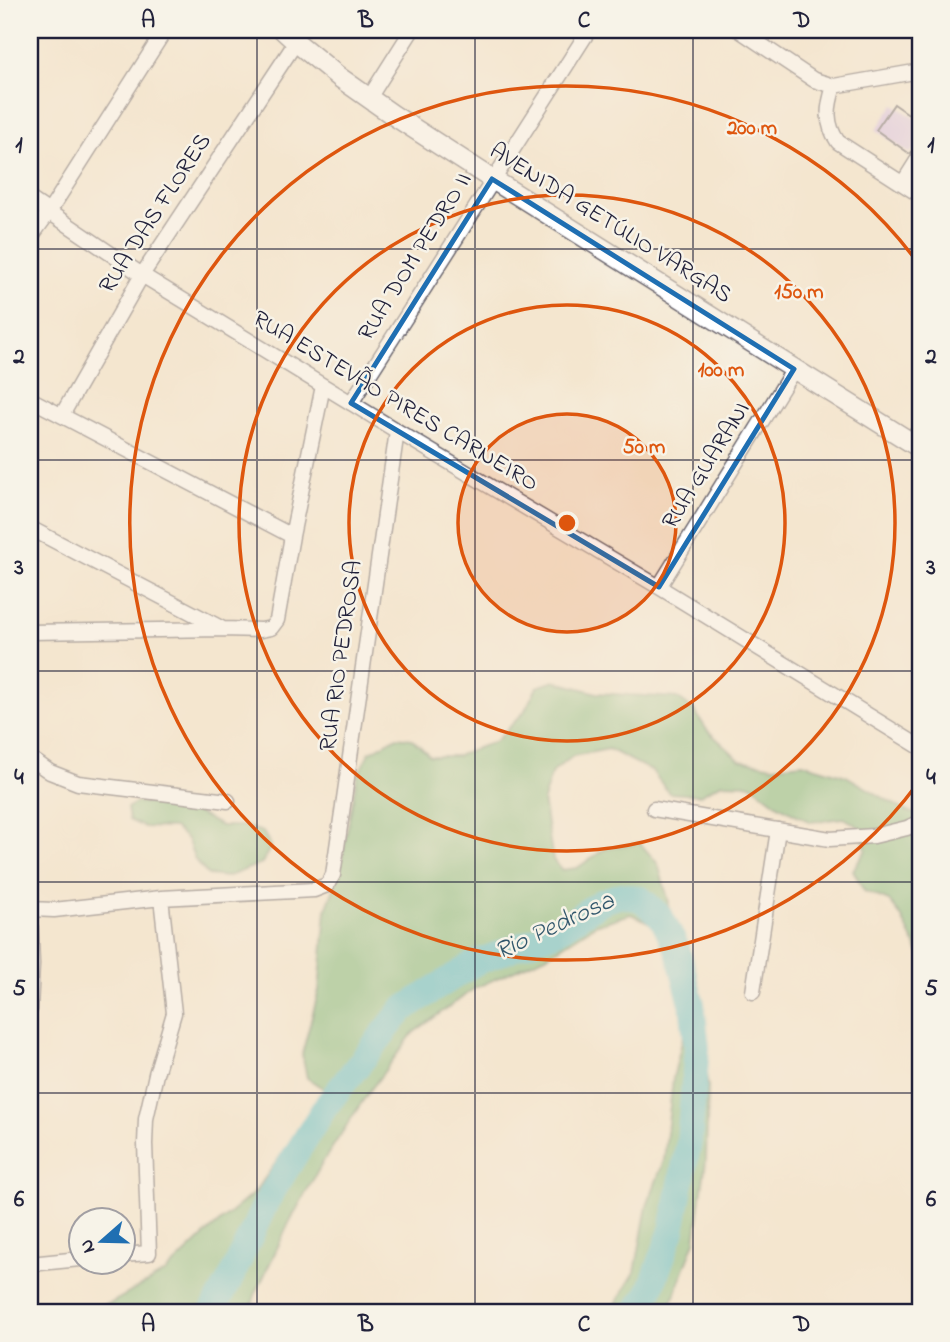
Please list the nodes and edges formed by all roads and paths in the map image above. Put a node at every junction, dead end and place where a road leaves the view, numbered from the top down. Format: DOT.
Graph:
graph roads {
  1 [pos="165,30"];
  2 [pos="412,30"];
  3 [pos="589,30"];
  4 [pos="739,30"];
  5 [pos="289,36"];
  6 [pos="920,71"];
  7 [pos="834,86"];
  8 [pos="369,98"];
  9 [pos="920,156"];
  10 [pos="492,179"];
  11 [pos="903,183"];
  12 [pos="920,195"];
  13 [pos="30,199"];
  14 [pos="49,212"];
  15 [pos="30,238"];
  16 [pos="142,275"];
  17 [pos="794,369"];
  18 [pos="323,386"];
  19 [pos="30,399"];
  20 [pos="351,403"];
  21 [pos="62,415"];
  22 [pos="397,431"];
  23 [pos="920,447"];
  24 [pos="30,528"];
  25 [pos="292,536"];
  26 [pos="659,587"];
  27 [pos="222,629"];
  28 [pos="30,632"];
  29 [pos="920,747"];
  30 [pos="30,758"];
  31 [pos="228,801"];
  32 [pos="654,809"];
  33 [pos="920,822"];
  34 [pos="778,830"];
  35 [pos="161,898"];
  36 [pos="30,910"];
  37 [pos="753,992"];
  38 [pos="30,1010"];
  39 [pos="136,1254"];
  40 [pos="66,1260"];
  41 [pos="30,1264"];
  1 -- 14 [label="street"];
  2 -- 8 [label="street"];
  3 -- 10 [label="street, RUA DOM PEDRO II"];
  4 -- 7 [label="street"];
  5 -- 8 [label="street, AVENIDA GETÚLIO VARGAS"];
  5 -- 16 [label="street, RUA DAS FLORES"];
  6 -- 7 [label="street"];
  7 -- 11 [label="street"];
  8 -- 10 [label="street, AVENIDA GETÚLIO VARGAS"];
  9 -- 11 [label="street"];
  10 -- 17 [label="street, AVENIDA GETÚLIO VARGAS"];
  10 -- 20 [label="street, RUA DOM PEDRO II"];
  11 -- 12 [label="street"];
  13 -- 14 [label="street, RUA ESTEVÃO PIRES CARNEIRO"];
  14 -- 15 [label="street"];
  14 -- 16 [label="street, RUA ESTEVÃO PIRES CARNEIRO"];
  16 -- 18 [label="street, RUA ESTEVÃO PIRES CARNEIRO"];
  16 -- 21 [label="street, RUA DAS FLORES"];
  17 -- 23 [label="street, AVENIDA GETÚLIO VARGAS"];
  17 -- 26 [label="street, RUA GUARANI"];
  18 -- 20 [label="street, RUA ESTEVÃO PIRES CARNEIRO"];
  18 -- 25 [label="street"];
  19 -- 21 [label="street"];
  20 -- 22 [label="street, RUA ESTEVÃO PIRES CARNEIRO"];
  21 -- 25 [label="street"];
  22 -- 26 [label="street, RUA ESTEVÃO PIRES CARNEIRO"];
  22 -- 35 [label="street, RUA RIO PEDROSA"];
  24 -- 27 [label="street"];
  25 -- 27 [label="street"];
  26 -- 29 [label="street, RUA ESTEVÃO PIRES CARNEIRO"];
  27 -- 28 [label="street"];
  30 -- 31 [label="street"];
  32 -- 34 [label="street"];
  33 -- 34 [label="street"];
  34 -- 37 [label="street"];
  35 -- 36 [label="street"];
  35 -- 39 [label="street"];
  36 -- 38 [label="street"];
  40 -- 41 [label="street"];
}
